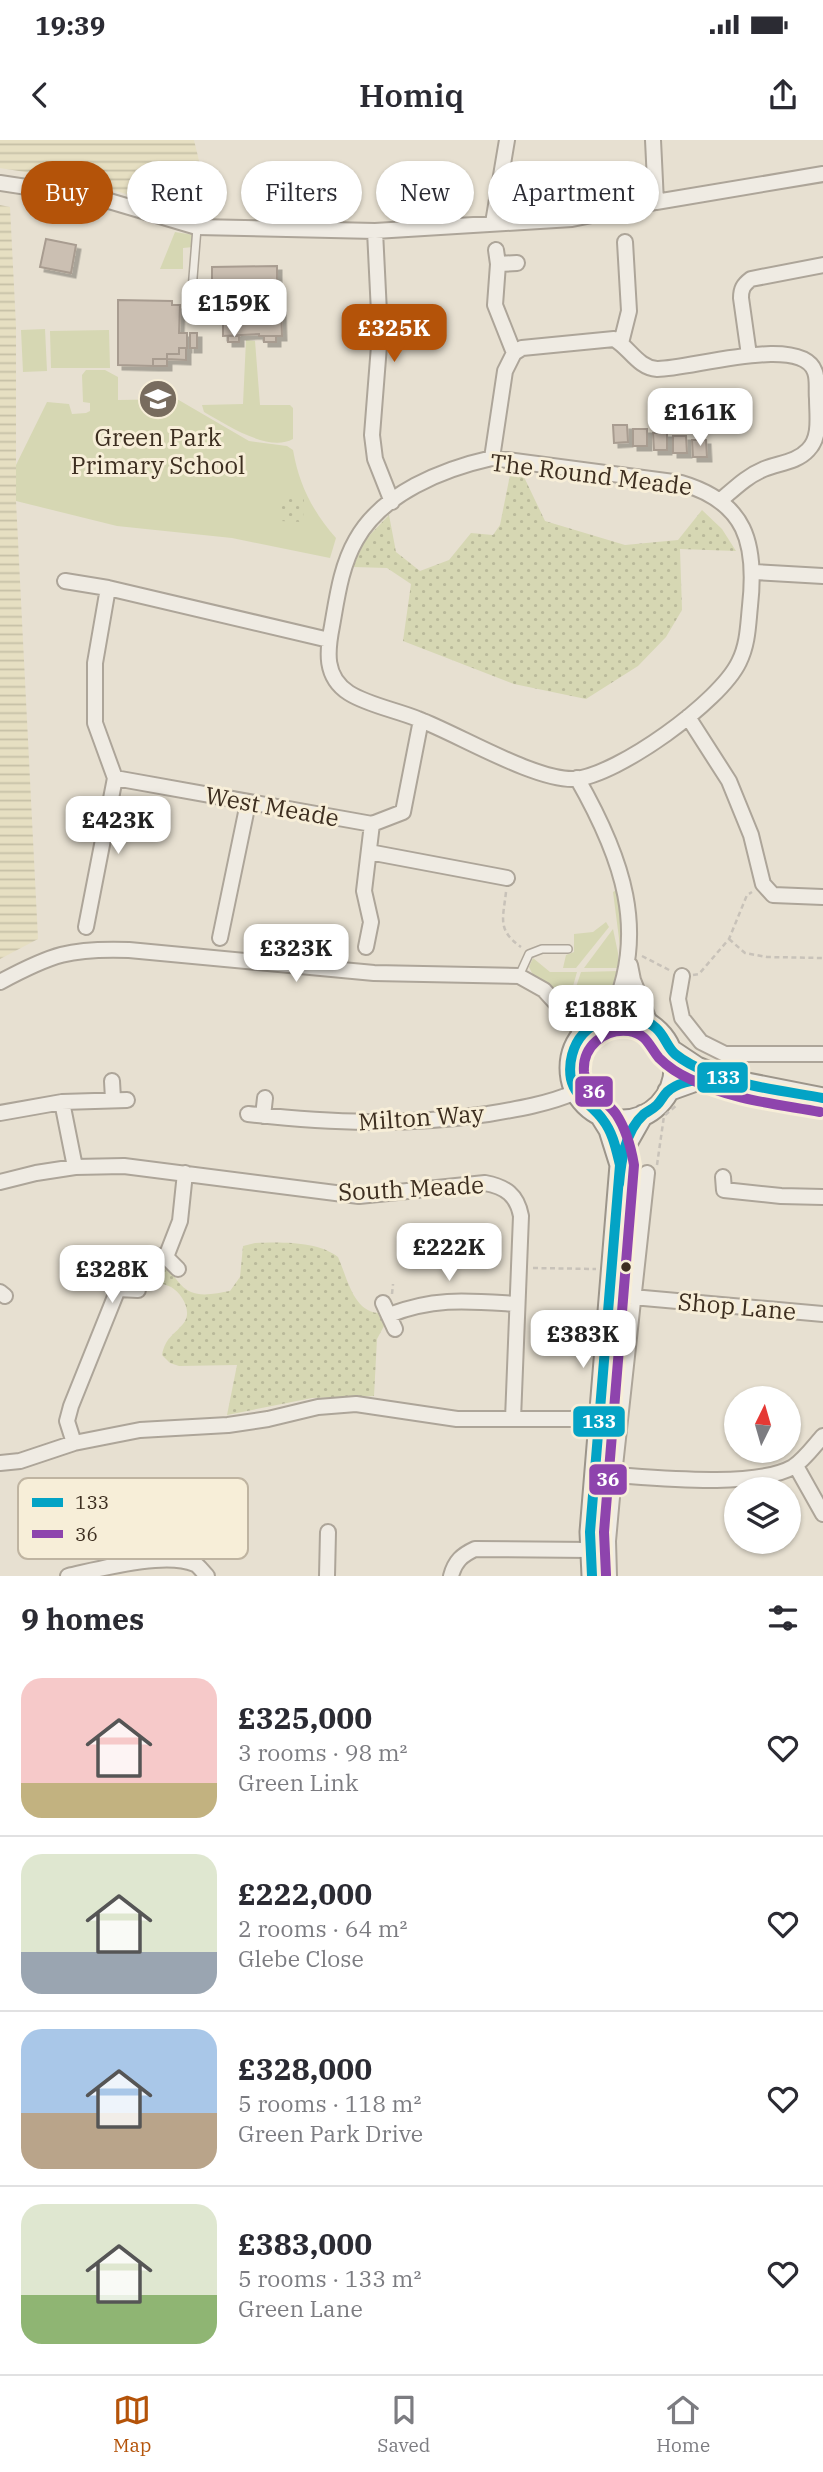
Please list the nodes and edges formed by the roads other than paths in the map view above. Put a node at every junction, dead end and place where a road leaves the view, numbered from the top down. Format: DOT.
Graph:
graph roads {
  1 [pos="507,140"];
  2 [pos="653,140"];
  3 [pos="504,161"];
  4 [pos="654,161"];
  5 [pos="823,174"];
  6 [pos="0,183"];
  7 [pos="659,201"];
  8 [pos="488,223"];
  9 [pos="197,227"];
  10 [pos="375,230"];
  11 [pos="625,242"];
  12 [pos="517,263"];
  13 [pos="823,265"];
  14 [pos="190,315"];
  15 [pos="621,343"];
  16 [pos="514,353"];
  17 [pos="749,355"];
  18 [pos="817,449"];
  19 [pos="492,458"];
  20 [pos="721,500"];
  21 [pos="392,502"];
  22 [pos="754,572"];
  23 [pos="823,576"];
  24 [pos="65,581"];
  25 [pos="108,587"];
  26 [pos="329,640"];
  27 [pos="688,717"];
  28 [pos="421,720"];
  29 [pos="115,778"];
  30 [pos="577,778"];
  31 [pos="248,803"];
  32 [pos="372,824"];
  33 [pos="369,852"];
  34 [pos="507,878"];
  35 [pos="823,897"];
  36 [pos="86,927"];
  37 [pos="220,938"];
  38 [pos="366,947"];
  39 [pos="568,949"];
  40 [pos="629,957"];
  41 [pos="519,976"];
  42 [pos="682,976"];
  43 [pos="0,982"];
  44 [pos="609,1017"];
  45 [pos="651,1026"];
  46 [pos="583,1033"];
  47 [pos="670,1049"];
  48 [pos="823,1054"];
  49 [pos="727,1079"];
  50 [pos="112,1082"];
  51 [pos="576,1092"];
  52 [pos="675,1096"];
  53 [pos="265,1098"];
  54 [pos="823,1098"];
  55 [pos="62,1102"];
  56 [pos="0,1113"];
  57 [pos="599,1114"];
  58 [pos="643,1115"];
  59 [pos="620,1165"];
  60 [pos="75,1167"];
  61 [pos="185,1173"];
  62 [pos="647,1173"];
  63 [pos="723,1177"];
  64 [pos="0,1182"];
  65 [pos="823,1197"];
  66 [pos="178,1269"];
  67 [pos="105,1275"];
  68 [pos="118,1289"];
  69 [pos="138,1290"];
  70 [pos="610,1295"];
  71 [pos="633,1298"];
  72 [pos="517,1304"];
  73 [pos="823,1314"];
  74 [pos="395,1329"];
  75 [pos="513,1419"];
  76 [pos="599,1419"];
  77 [pos="823,1436"];
  78 [pos="74,1443"];
  79 [pos="0,1463"];
  80 [pos="796,1466"];
  81 [pos="614,1475"];
  82 [pos="823,1514"];
  83 [pos="328,1532"];
  84 [pos="591,1550"];
  85 [pos="68,1576"];
  86 [pos="207,1576"];
  87 [pos="327,1576"];
  88 [pos="451,1576"];
  89 [pos="592,1576"];
  90 [pos="609,1576"];
  1 -- 3 [label="street"];
  2 -- 4 [label="street"];
  5 -- 7 [label="street"];
  6 -- 9 [label="street"];
  8 -- 10 [label="street"];
  9 -- 10 [label="street"];
  9 -- 14 [label="lane"];
  10 -- 21 [label="street"];
  11 -- 15 [label="street"];
  12 -- 16 [label="street"];
  13 -- 17 [label="street"];
  15 -- 16 [label="street"];
  15 -- 17 [label="street"];
  16 -- 19 [label="street"];
  17 -- 18 [label="street"];
  18 -- 20 [label="street"];
  19 -- 20 [label="street, The Round Meade"];
  19 -- 21 [label="street, The Round Meade"];
  20 -- 22 [label="street, The Round Meade"];
  21 -- 26 [label="street, The Round Meade"];
  22 -- 23 [label="street"];
  22 -- 27 [label="street, The Round Meade"];
  24 -- 25 [label="street"];
  25 -- 26 [label="street"];
  25 -- 29 [label="street"];
  26 -- 28 [label="street, The Round Meade"];
  27 -- 30 [label="street, The Round Meade"];
  27 -- 35 [label="street"];
  28 -- 30 [label="street, The Round Meade"];
  28 -- 32 [label="street, West Meade"];
  29 -- 31 [label="street, West Meade"];
  29 -- 36 [label="street"];
  30 -- 40 [label="street"];
  31 -- 32 [label="street, West Meade"];
  31 -- 37 [label="street"];
  32 -- 33 [label="street"];
  33 -- 34 [label="street"];
  33 -- 38 [label="street"];
  39 -- 41 [label="lane"];
  40 -- 44 [label="street"];
  40 -- 45 [label="street"];
  41 -- 43 [label="street"];
  41 -- 46 [label="street"];
  42 -- 48 [label="street"];
  44 -- 45 [label="main road"];
  44 -- 46 [label="main road"];
  45 -- 47 [label="main road"];
  46 -- 51 [label="main road"];
  47 -- 49 [label="main road"];
  47 -- 52 [label="main road"];
  49 -- 52 [label="main road"];
  49 -- 54 [label="main road"];
  50 -- 55 [label="street"];
  51 -- 53 [label="street, Milton Way"];
  51 -- 57 [label="main road"];
  52 -- 58 [label="main road"];
  55 -- 56 [label="street"];
  55 -- 60 [label="street"];
  57 -- 58 [label="main road"];
  57 -- 59 [label="main road"];
  58 -- 59 [label="main road"];
  59 -- 70 [label="main road"];
  60 -- 61 [label="street, South Meade"];
  60 -- 64 [label="street, South Meade"];
  61 -- 66 [label="street"];
  61 -- 72 [label="street, South Meade"];
  62 -- 71 [label="street"];
  63 -- 65 [label="street"];
  67 -- 68 [label="street"];
  68 -- 69 [label="street"];
  68 -- 78 [label="street"];
  70 -- 71 [label="street, Shop Lane"];
  70 -- 76 [label="main road"];
  71 -- 73 [label="street, Shop Lane"];
  71 -- 81 [label="street"];
  72 -- 74 [label="street"];
  72 -- 75 [label="street, South Meade"];
  75 -- 76 [label="street"];
  75 -- 78 [label="street"];
  76 -- 84 [label="main road"];
  77 -- 80 [label="street"];
  78 -- 79 [label="street"];
  80 -- 81 [label="street"];
  80 -- 82 [label="street"];
  81 -- 90 [label="street"];
  83 -- 87 [label="street"];
  84 -- 88 [label="street"];
  84 -- 89 [label="main road"];
  85 -- 86 [label="street"];
}
